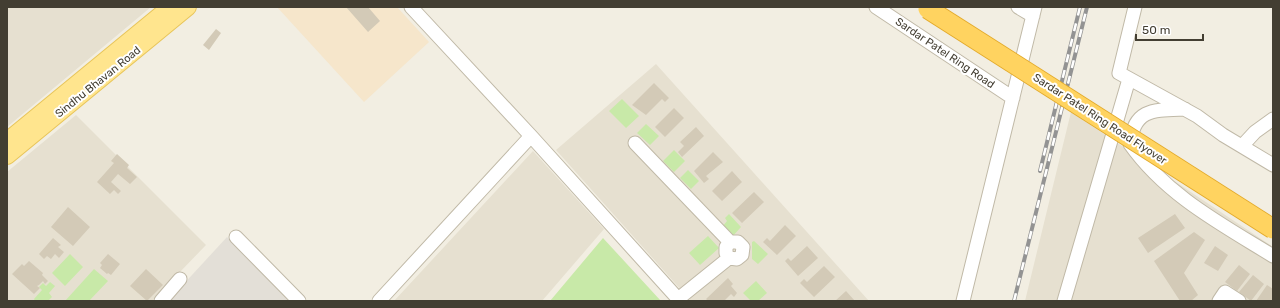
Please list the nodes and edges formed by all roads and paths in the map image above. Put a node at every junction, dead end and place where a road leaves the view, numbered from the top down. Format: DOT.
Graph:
graph roads {
  1 [pos="170,7"];
  2 [pos="188,7"];
  3 [pos="411,7"];
  4 [pos="876,7"];
  5 [pos="950,7"];
  6 [pos="1018,7"];
  7 [pos="1135,7"];
  8 [pos="928,9"];
  9 [pos="1034,12"];
  10 [pos="1124,76"];
  11 [pos="1013,98"];
  12 [pos="1185,109"];
  13 [pos="1273,119"];
  14 [pos="531,136"];
  15 [pos="7,140"];
  16 [pos="635,143"];
  17 [pos="1242,146"];
  18 [pos="7,156"];
  19 [pos="1273,165"];
  20 [pos="1273,215"];
  21 [pos="1273,229"];
  22 [pos="236,237"];
  23 [pos="1273,256"];
  24 [pos="180,279"];
  25 [pos="679,300"];
  26 [pos="160,301"];
  27 [pos="299,301"];
  28 [pos="379,301"];
  29 [pos="963,301"];
  30 [pos="1064,301"];
  31 [pos="1219,301"];
  32 [pos="1239,301"];
  1 -- 15 [label="main road, Sindhu Bhavan Road"];
  2 -- 18 [label="main road, Sindhu Bhavan Road"];
  3 -- 14 [label="street"];
  4 -- 11 [label="street, Sardar Patel Ring Road"];
  5 -- 20 [label="highway, Sardar Patel Ring Road Flyover"];
  6 -- 9 [label="street"];
  7 -- 10 [label="street"];
  8 -- 21 [label="highway, Sardar Patel Ring Road Flyover, bridge"];
  9 -- 11 [label="street"];
  10 -- 12 [label="street"];
  10 -- 30 [label="street"];
  11 -- 29 [label="street"];
  12 -- 17 [label="street"];
  12 -- 23 [label="street"];
  13 -- 17 [label="street"];
  14 -- 25 [label="street"];
  14 -- 28 [label="street"];
  16 -- 25 [label="street"];
  17 -- 19 [label="street"];
  22 -- 27 [label="street"];
  24 -- 26 [label="street"];
  31 -- 32 [label="street"];
}
